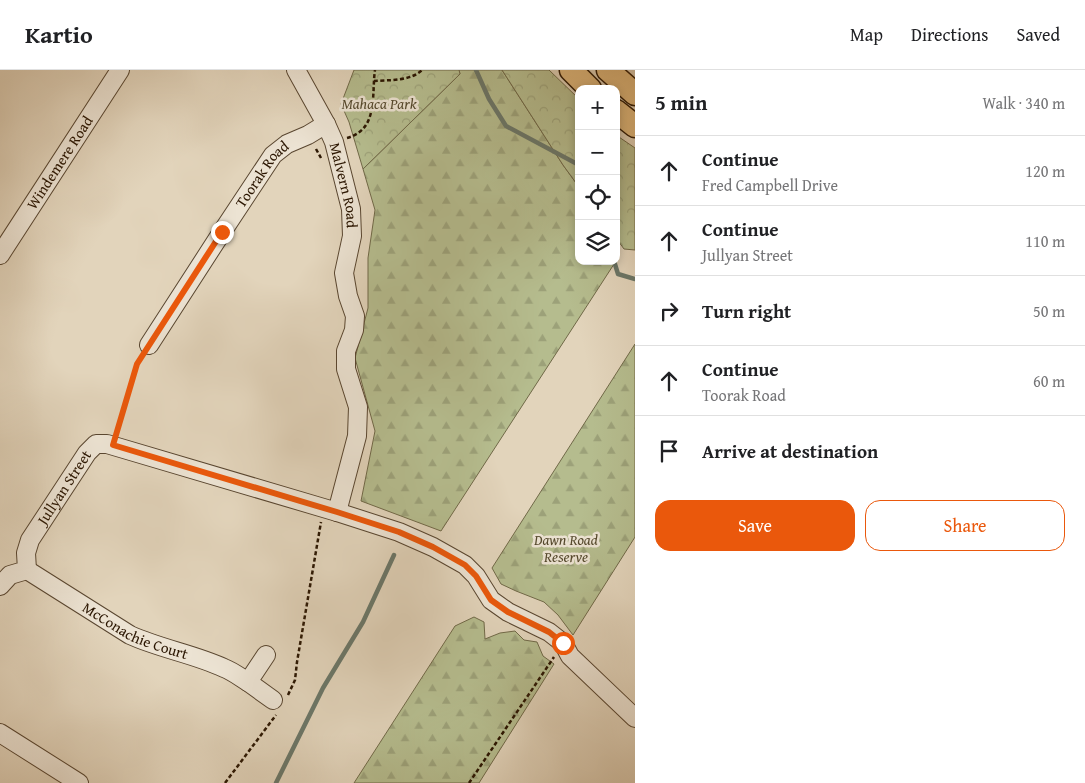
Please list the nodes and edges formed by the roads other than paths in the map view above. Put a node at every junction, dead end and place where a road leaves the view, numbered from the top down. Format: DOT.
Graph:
graph roads {
  1 [pos="120,70"];
  2 [pos="296,70"];
  3 [pos="571,70"];
  4 [pos="608,70"];
  5 [pos="586,85"];
  6 [pos="635,94"];
  7 [pos="620,114"];
  8 [pos="326,124"];
  9 [pos="635,126"];
  10 [pos="0,255"];
  11 [pos="149,345"];
  12 [pos="330,510"];
  13 [pos="27,570"];
  14 [pos="0,586"];
  15 [pos="266,655"];
  16 [pos="248,682"];
  17 [pos="278,703"];
  18 [pos="635,718"];
  19 [pos="0,733"];
  20 [pos="79,783"];
  1 -- 10 [label="street, Windemere Road"];
  2 -- 8 [label="street, Malvern Road"];
  3 -- 5 [label="main road"];
  4 -- 6 [label="main road"];
  7 -- 9 [label="main road"];
  8 -- 11 [label="street, Toorak Road"];
  8 -- 12 [label="street, Malvern Road"];
  12 -- 13 [label="street, Jullyan Street"];
  12 -- 18 [label="street, Jullyan Street"];
  13 -- 14 [label="street"];
  13 -- 16 [label="street, McConachie Court"];
  15 -- 16 [label="street"];
  16 -- 17 [label="street, McConachie Court"];
  19 -- 20 [label="street"];
}
